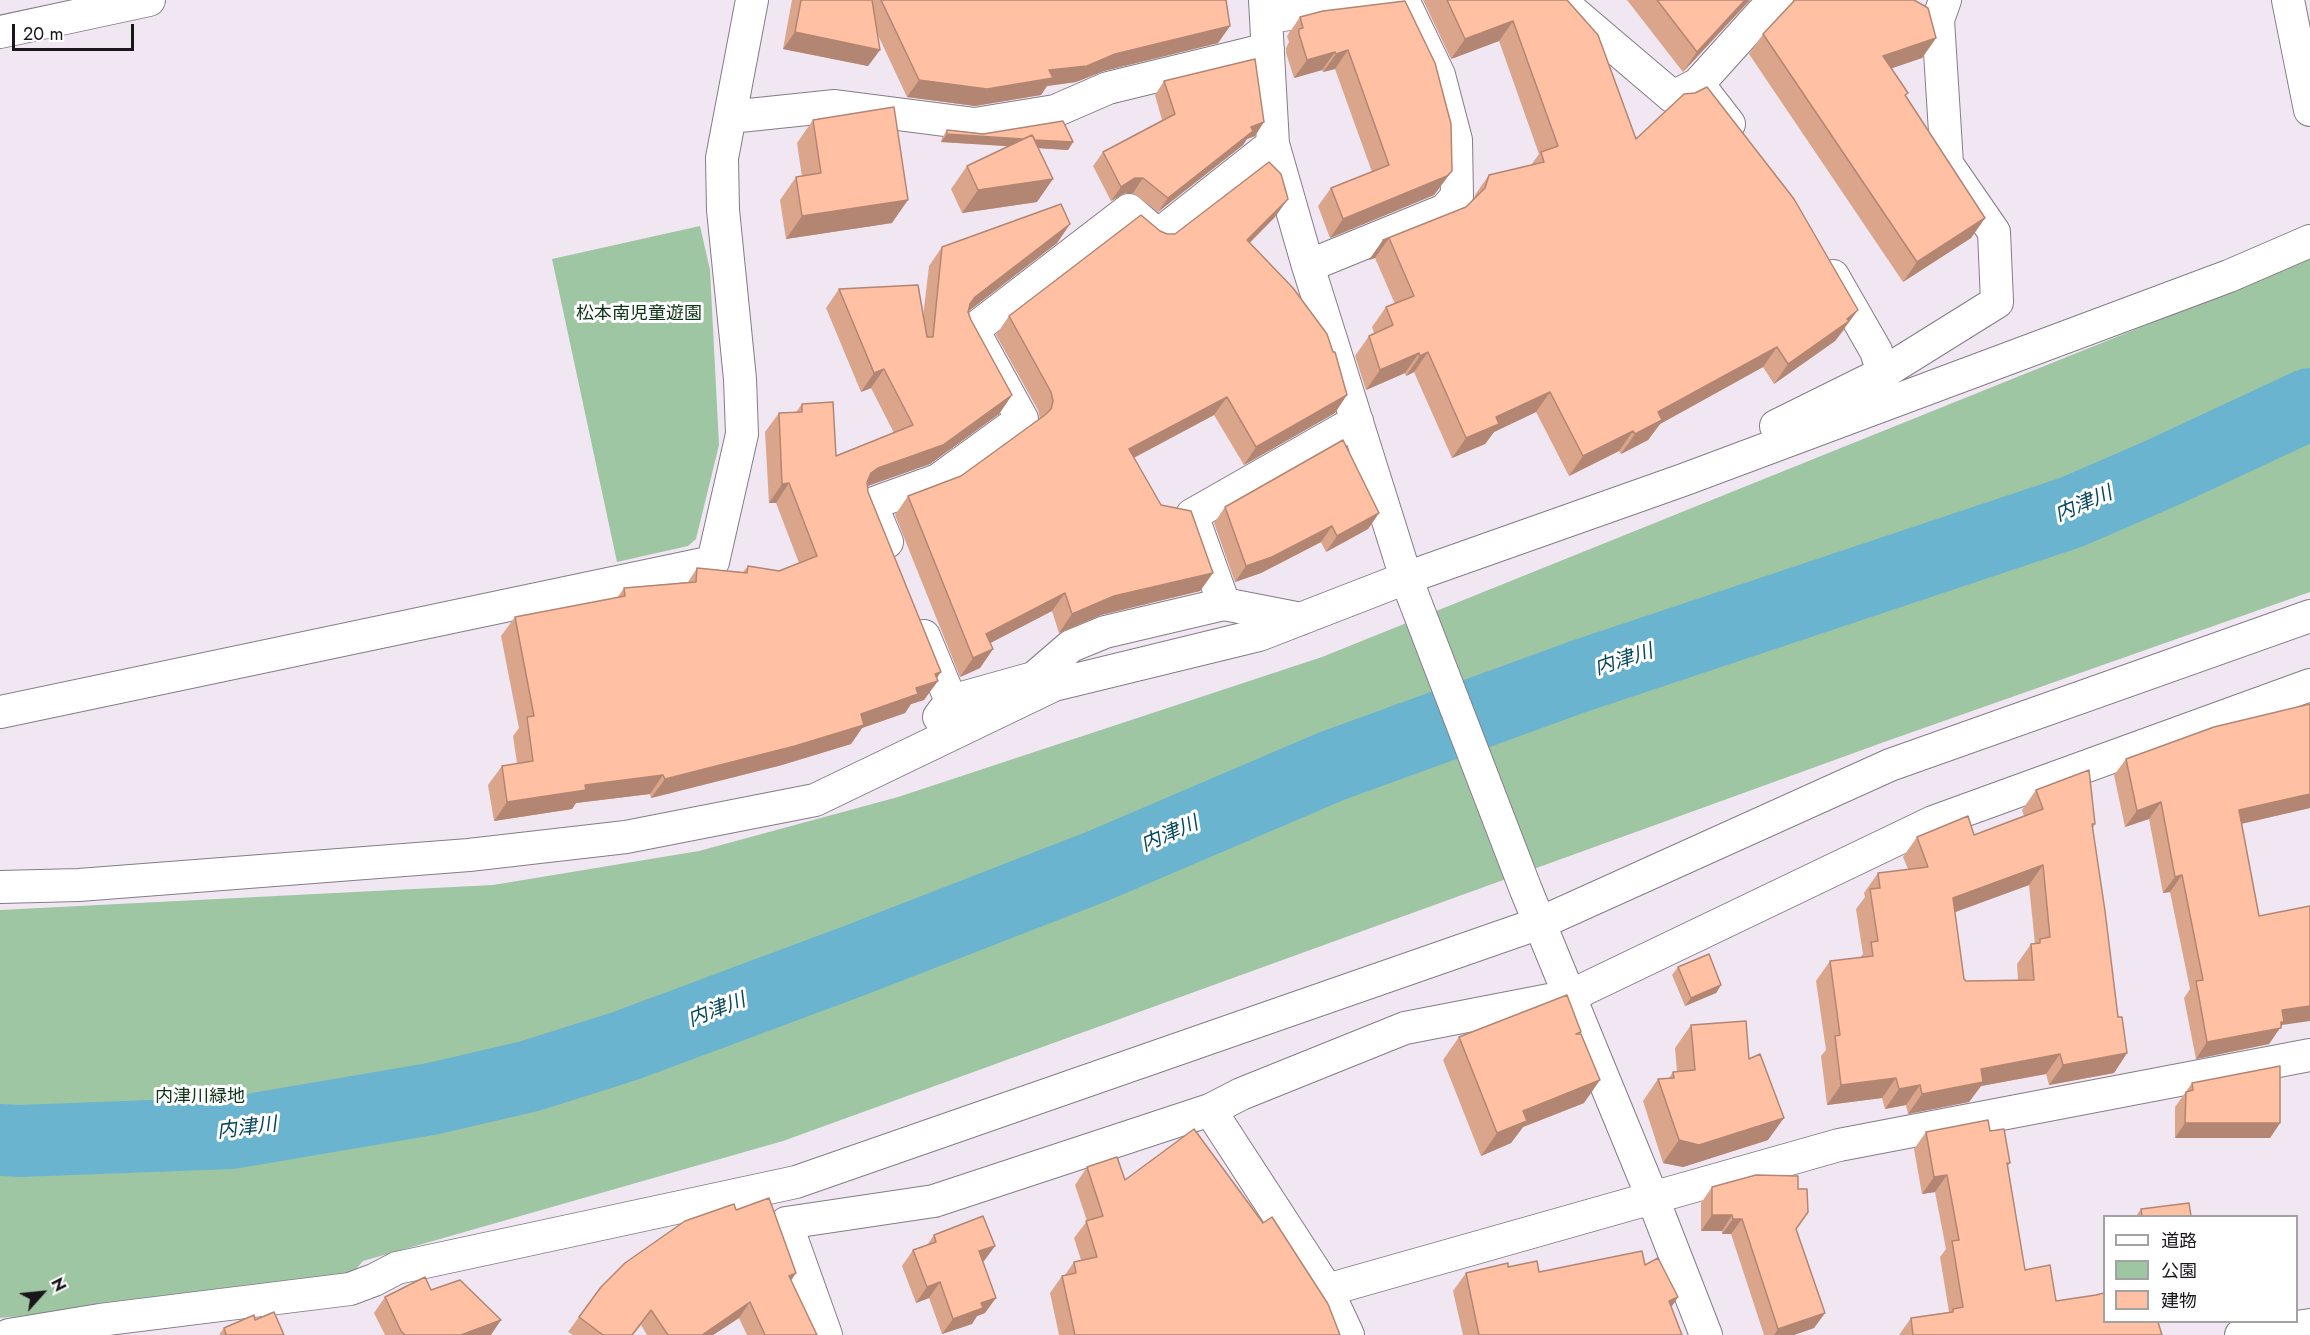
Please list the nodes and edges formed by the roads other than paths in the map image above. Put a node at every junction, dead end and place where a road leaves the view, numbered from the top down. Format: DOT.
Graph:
graph roads {
  1 [pos="149,0"];
  2 [pos="752,0"];
  3 [pos="1402,0"];
  4 [pos="1559,0"];
  5 [pos="1777,0"];
  6 [pos="2288,0"];
  7 [pos="1265,8"];
  8 [pos="1931,8"];
  9 [pos="0,32"];
  10 [pos="1268,49"];
  11 [pos="1698,84"];
  12 [pos="2310,110"];
  13 [pos="730,117"];
  14 [pos="1273,144"];
  15 [pos="1747,147"];
  16 [pos="2310,241"];
  17 [pos="1818,250"];
  18 [pos="1308,266"];
  19 [pos="1883,373"];
  20 [pos="1357,421"];
  21 [pos="1734,461"];
  22 [pos="898,570"];
  23 [pos="1411,593"];
  24 [pos="1224,604"];
  25 [pos="915,614"];
  26 [pos="2310,616"];
  27 [pos="1301,619"];
  28 [pos="1045,681"];
  29 [pos="2310,685"];
  30 [pos="951,701"];
  31 [pos="0,712"];
  32 [pos="915,752"];
  33 [pos="0,887"];
  34 [pos="1540,923"];
  35 [pos="1570,996"];
  36 [pos="2310,1055"];
  37 [pos="1210,1110"];
  38 [pos="1653,1199"];
  39 [pos="1327,1290"];
  40 [pos="2310,1325"];
  41 [pos="9,1335"];
  42 [pos="826,1335"];
  43 [pos="1348,1335"];
  44 [pos="1706,1335"];
  45 [pos="2241,1335"];
  1 -- 9 [label="street"];
  2 -- 13 [label="street"];
  3 -- 7 [label="street"];
  3 -- 18 [label="street"];
  4 -- 11 [label="street"];
  5 -- 11 [label="street"];
  6 -- 12 [label="street"];
  7 -- 10 [label="street"];
  8 -- 19 [label="street"];
  10 -- 13 [label="street"];
  10 -- 14 [label="street"];
  11 -- 15 [label="street"];
  13 -- 31 [label="street"];
  14 -- 18 [label="street"];
  14 -- 22 [label="street"];
  16 -- 21 [label="street"];
  17 -- 19 [label="street"];
  18 -- 20 [label="street"];
  19 -- 21 [label="street"];
  20 -- 23 [label="street"];
  20 -- 24 [label="street"];
  21 -- 23 [label="street"];
  23 -- 27 [label="street"];
  23 -- 34 [label="street"];
  24 -- 27 [label="street"];
  24 -- 28 [label="street"];
  25 -- 30 [label="street"];
  26 -- 34 [label="street"];
  27 -- 28 [label="street"];
  28 -- 30 [label="street"];
  28 -- 32 [label="street"];
  29 -- 35 [label="street"];
  30 -- 32 [label="street"];
  32 -- 33 [label="street"];
  34 -- 35 [label="street"];
  34 -- 41 [label="street"];
  35 -- 37 [label="street"];
  35 -- 38 [label="street"];
  36 -- 38 [label="street"];
  37 -- 39 [label="street"];
  37 -- 42 [label="street"];
  38 -- 39 [label="street"];
  38 -- 44 [label="street"];
  39 -- 43 [label="street"];
  40 -- 45 [label="street"];
}
